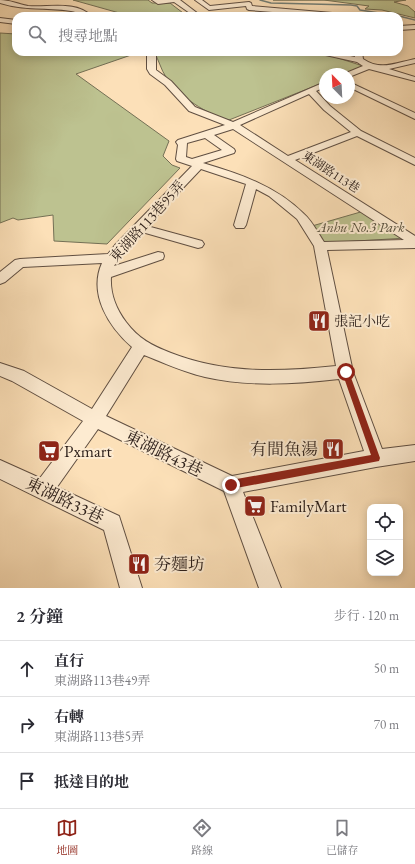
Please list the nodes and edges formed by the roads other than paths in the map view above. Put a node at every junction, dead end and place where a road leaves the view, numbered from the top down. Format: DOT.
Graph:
graph roads {
  1 [pos="155,0"];
  2 [pos="175,0"];
  3 [pos="198,0"];
  4 [pos="0,1"];
  5 [pos="84,12"];
  6 [pos="192,12"];
  7 [pos="305,12"];
  8 [pos="0,20"];
  9 [pos="12,22"];
  10 [pos="415,27"];
  11 [pos="403,28"];
  12 [pos="151,56"];
  13 [pos="359,56"];
  14 [pos="415,61"];
  15 [pos="368,66"];
  16 [pos="378,69"];
  17 [pos="355,71"];
  18 [pos="415,79"];
  19 [pos="319,86"];
  20 [pos="355,87"];
  21 [pos="310,90"];
  22 [pos="415,116"];
  23 [pos="233,124"];
  24 [pos="358,133"];
  25 [pos="206,134"];
  26 [pos="288,159"];
  27 [pos="415,162"];
  28 [pos="195,164"];
  29 [pos="252,183"];
  30 [pos="240,225"];
  31 [pos="139,227"];
  32 [pos="415,243"];
  33 [pos="198,244"];
  34 [pos="320,246"];
  35 [pos="158,256"];
  36 [pos="111,258"];
  37 [pos="106,274"];
  38 [pos="0,279"];
  39 [pos="142,346"];
  40 [pos="0,369"];
  41 [pos="346,372"];
  42 [pos="94,419"];
  43 [pos="415,453"];
  44 [pos="376,458"];
  45 [pos="0,469"];
  46 [pos="231,487"];
  47 [pos="44,489"];
  48 [pos="131,588"];
  49 [pos="270,588"];
  1 -- 2 [label="street"];
  2 -- 6 [label="street"];
  3 -- 7 [label="street"];
  4 -- 5 [label="street"];
  8 -- 9 [label="street"];
  10 -- 11 [label="street"];
  12 -- 23 [label="street, 東湖路113巷"];
  13 -- 15 [label="street"];
  14 -- 16 [label="street"];
  15 -- 16 [label="street"];
  15 -- 17 [label="street"];
  16 -- 18 [label="street"];
  19 -- 21 [label="street"];
  20 -- 22 [label="street"];
  21 -- 23 [label="street"];
  21 -- 24 [label="street"];
  23 -- 25 [label="street"];
  23 -- 26 [label="street, 東湖路113巷"];
  24 -- 26 [label="street"];
  24 -- 27 [label="street"];
  25 -- 28 [label="street"];
  25 -- 28 [label="street"];
  26 -- 32 [label="street, 東湖路113巷"];
  28 -- 29 [label="street"];
  28 -- 31 [label="street, 東湖路113巷95弄"];
  29 -- 30 [label="street"];
  29 -- 34 [label="street"];
  31 -- 33 [label="street"];
  31 -- 36 [label="street, 東湖路113巷95弄"];
  32 -- 34 [label="street"];
  34 -- 41 [label="street"];
  35 -- 37 [label="street"];
  36 -- 37 [label="street, 東湖路113巷95弄"];
  36 -- 38 [label="street"];
  37 -- 39 [label="street, 東湖路113巷95弄"];
  39 -- 41 [label="street, 東湖路113巷95弄"];
  39 -- 42 [label="street"];
  40 -- 42 [label="street, 東湖路43巷"];
  41 -- 44 [label="street"];
  42 -- 46 [label="street, 東湖路43巷"];
  42 -- 47 [label="street"];
  43 -- 44 [label="street"];
  44 -- 46 [label="street"];
  45 -- 47 [label="street, 東湖路33巷"];
  46 -- 49 [label="street"];
  47 -- 48 [label="street, 東湖路33巷"];
}
